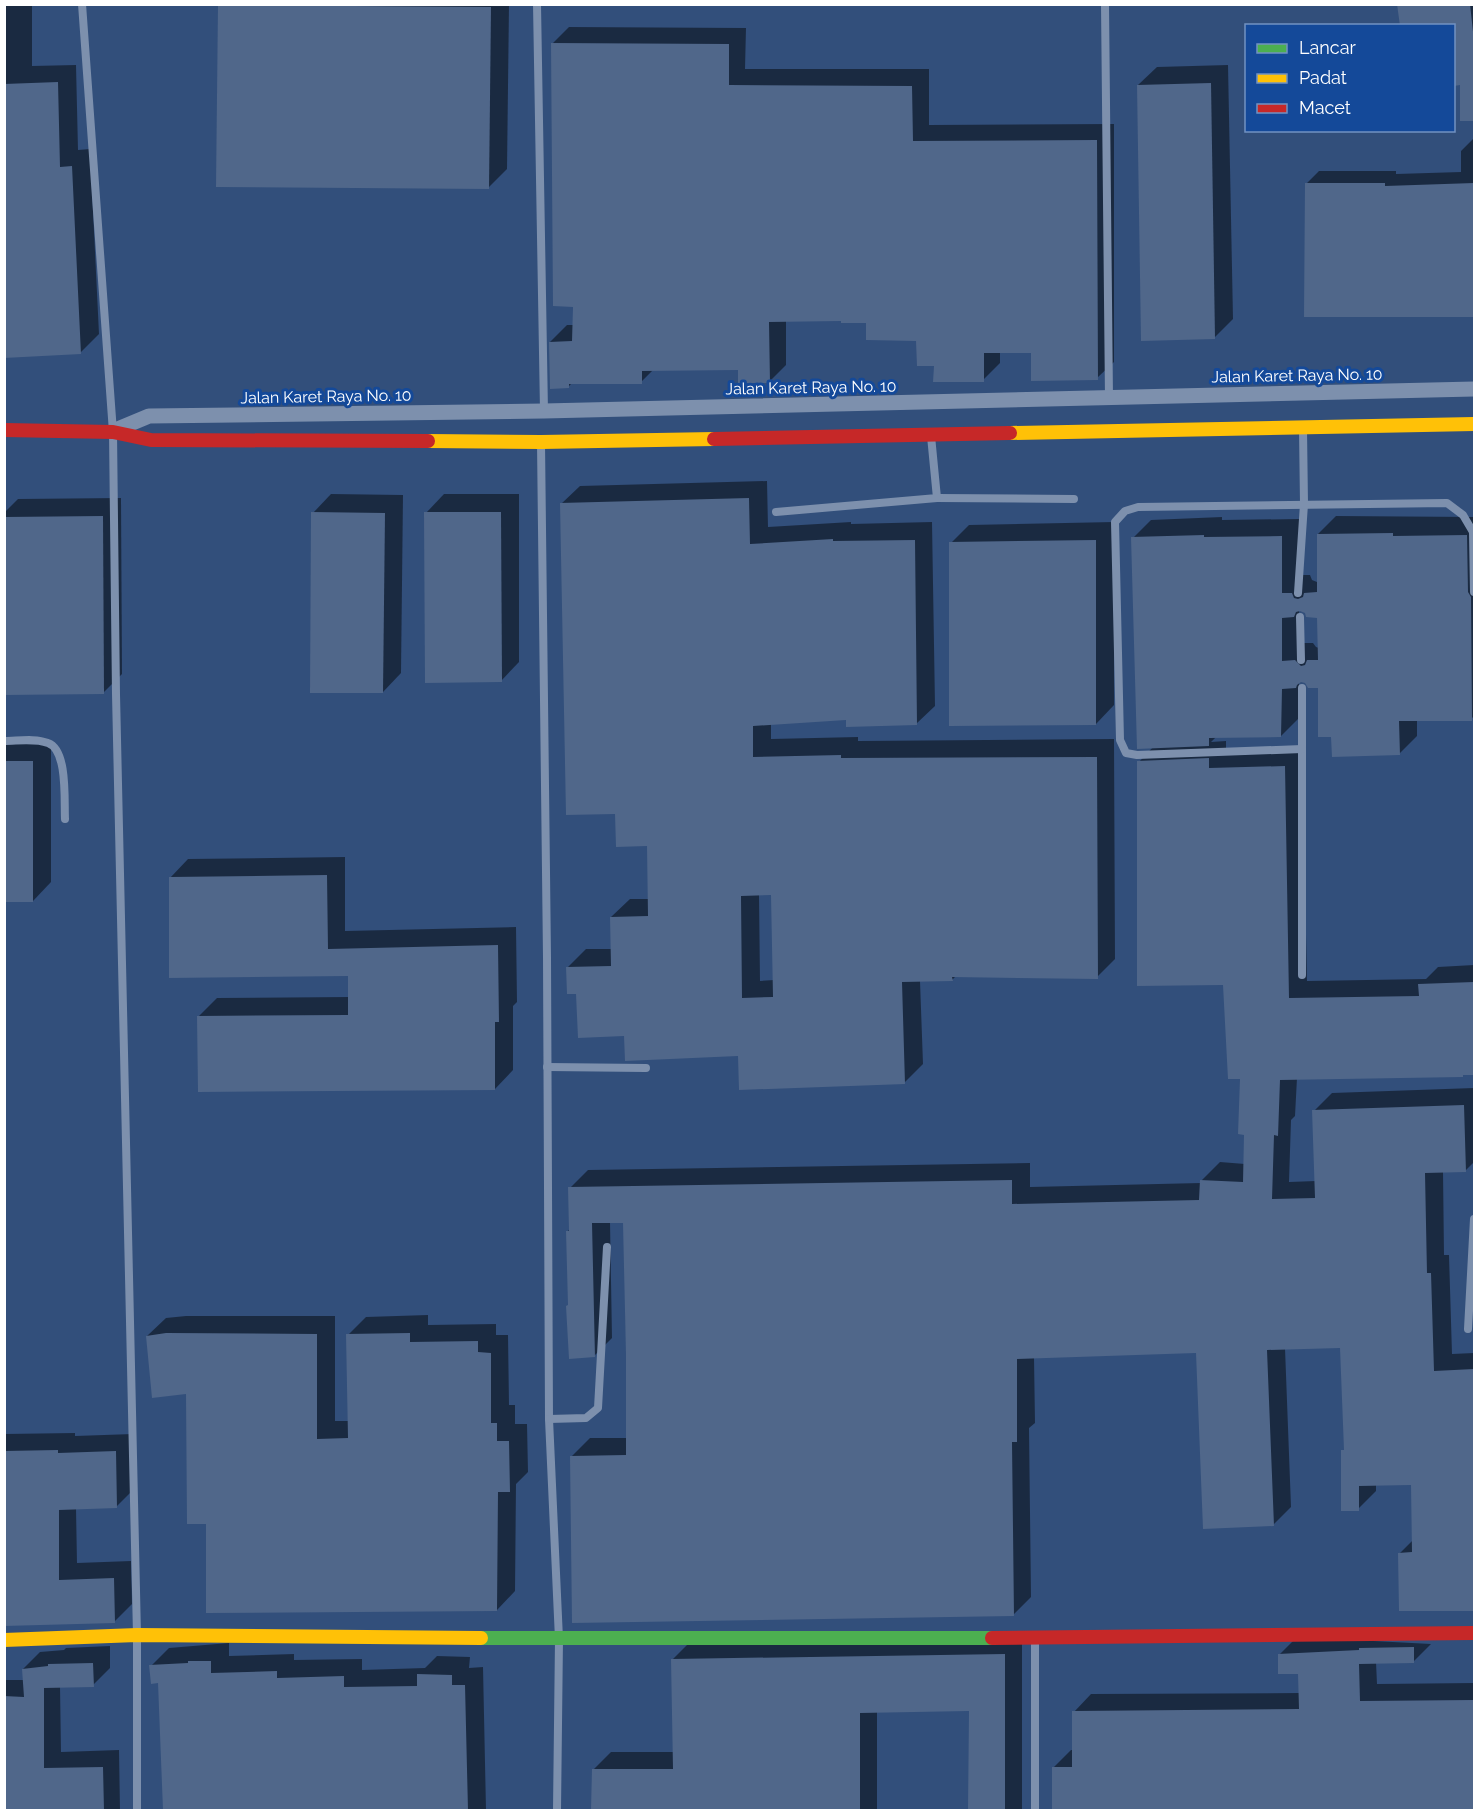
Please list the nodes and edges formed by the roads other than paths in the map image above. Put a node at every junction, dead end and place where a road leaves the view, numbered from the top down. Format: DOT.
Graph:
graph roads {
  1 [pos="82,4"];
  2 [pos="537,4"];
  3 [pos="1105,4"];
  4 [pos="1474,389"];
  5 [pos="1109,398"];
  6 [pos="544,411"];
  7 [pos="1474,424"];
  8 [pos="1303,428"];
  9 [pos="4,430"];
  10 [pos="112,432"];
  11 [pos="931,435"];
  12 [pos="541,441"];
  13 [pos="937,498"];
  14 [pos="1074,499"];
  15 [pos="1304,504"];
  16 [pos="776,512"];
  17 [pos="1474,592"];
  18 [pos="1298,593"];
  19 [pos="1300,617"];
  20 [pos="1301,660"];
  21 [pos="1302,688"];
  22 [pos="4,741"];
  23 [pos="1302,749"];
  24 [pos="65,819"];
  25 [pos="1302,975"];
  26 [pos="547,1067"];
  27 [pos="646,1068"];
  28 [pos="1474,1219"];
  29 [pos="607,1247"];
  30 [pos="1467,1329"];
  31 [pos="549,1419"];
  32 [pos="1474,1633"];
  33 [pos="137,1635"];
  34 [pos="1035,1637"];
  35 [pos="559,1639"];
  36 [pos="4,1640"];
  37 [pos="137,1810"];
  38 [pos="557,1810"];
  39 [pos="1035,1810"];
  1 -- 10 [label="lane"];
  2 -- 6 [label="lane"];
  3 -- 5 [label="lane"];
  4 -- 5 [label="street, Jalan Karet Raya No. 10"];
  5 -- 6 [label="street, Jalan Karet Raya No. 10"];
  6 -- 10 [label="street, Jalan Karet Raya No. 10"];
  7 -- 8 [label="street"];
  8 -- 11 [label="street"];
  8 -- 15 [label="lane"];
  9 -- 10 [label="street"];
  10 -- 12 [label="street"];
  10 -- 33 [label="lane"];
  11 -- 12 [label="street"];
  11 -- 13 [label="lane"];
  12 -- 26 [label="lane"];
  13 -- 14 [label="lane"];
  13 -- 16 [label="lane"];
  15 -- 17 [label="lane"];
  15 -- 18 [label="lane"];
  15 -- 23 [label="lane"];
  19 -- 20 [label="lane"];
  21 -- 23 [label="lane"];
  22 -- 24 [label="lane"];
  23 -- 25 [label="lane"];
  26 -- 27 [label="lane"];
  26 -- 31 [label="lane"];
  28 -- 30 [label="lane"];
  29 -- 31 [label="lane"];
  31 -- 35 [label="lane"];
  32 -- 34 [label="street"];
  33 -- 35 [label="street"];
  33 -- 36 [label="street"];
  33 -- 37 [label="lane"];
  34 -- 35 [label="street"];
  34 -- 39 [label="lane"];
  35 -- 38 [label="lane"];
}
